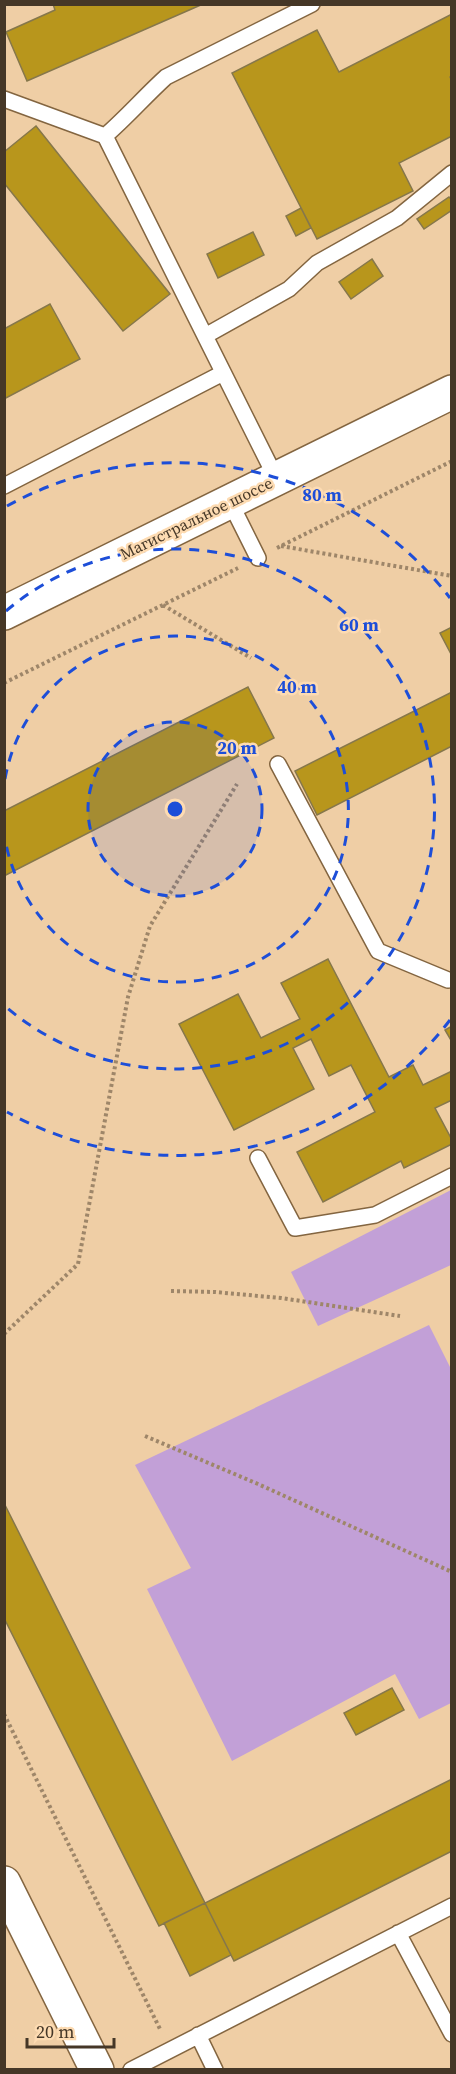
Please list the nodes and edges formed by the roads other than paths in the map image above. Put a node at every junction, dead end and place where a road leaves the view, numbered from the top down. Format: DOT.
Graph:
graph roads {
  1 [pos="312,4"];
  2 [pos="4,99"];
  3 [pos="105,136"];
  4 [pos="452,173"];
  5 [pos="205,336"];
  6 [pos="223,373"];
  7 [pos="452,392"];
  8 [pos="276,478"];
  9 [pos="4,486"];
  10 [pos="230,501"];
  11 [pos="258,558"];
  12 [pos="4,613"];
  13 [pos="278,764"];
  14 [pos="448,980"];
  15 [pos="258,1158"];
  16 [pos="452,1176"];
  17 [pos="4,1883"];
  18 [pos="452,1906"];
  19 [pos="398,1933"];
  20 [pos="452,2034"];
  21 [pos="198,2035"];
  22 [pos="97,2070"];
  23 [pos="131,2070"];
  24 [pos="215,2070"];
  1 -- 3 [label="lane"];
  2 -- 3 [label="lane"];
  3 -- 5 [label="lane"];
  4 -- 5 [label="lane"];
  5 -- 6 [label="lane"];
  6 -- 8 [label="lane"];
  6 -- 9 [label="lane"];
  7 -- 8 [label="main road, Магистральное шоссе"];
  8 -- 10 [label="main road, Магистральное шоссе"];
  10 -- 11 [label="lane"];
  10 -- 12 [label="main road, Магистральное шоссе"];
  13 -- 14 [label="lane"];
  15 -- 16 [label="lane"];
  17 -- 22 [label="main road"];
  18 -- 19 [label="lane"];
  19 -- 20 [label="lane"];
  19 -- 21 [label="lane"];
  21 -- 23 [label="lane"];
  21 -- 24 [label="lane"];
}
